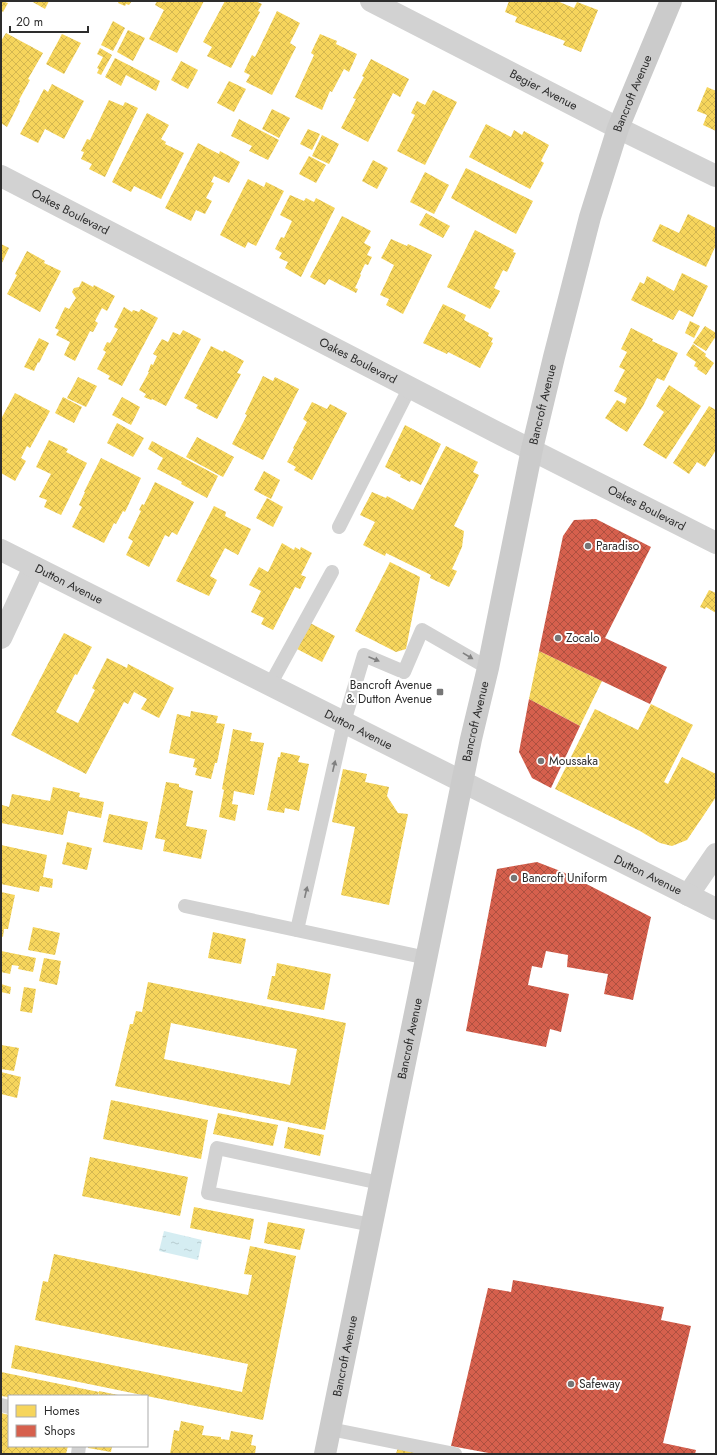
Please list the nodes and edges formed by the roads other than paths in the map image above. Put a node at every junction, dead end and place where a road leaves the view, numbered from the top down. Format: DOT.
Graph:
graph roads {
  1 [pos="371,1"];
  2 [pos="671,1"];
  3 [pos="618,128"];
  4 [pos="1,176"];
  5 [pos="716,176"];
  6 [pos="410,387"];
  7 [pos="532,449"];
  8 [pos="339,527"];
  9 [pos="716,543"];
  10 [pos="1,550"];
  11 [pos="34,567"];
  12 [pos="332,572"];
  13 [pos="1,638"];
  14 [pos="488,668"];
  15 [pos="270,685"];
  16 [pos="344,722"];
  17 [pos="462,782"];
  18 [pos="716,854"];
  19 [pos="688,895"];
  20 [pos="185,906"];
  21 [pos="716,909"];
  22 [pos="297,930"];
  23 [pos="427,958"];
  24 [pos="380,1183"];
  25 [pos="372,1225"];
  26 [pos="330,1429"];
  27 [pos="325,1454"];
  28 [pos="455,1454"];
  1 -- 3 [label="street, Begier Avenue"];
  2 -- 3 [label="main road, Bancroft Avenue"];
  3 -- 5 [label="street, Begier Avenue"];
  3 -- 7 [label="main road, Bancroft Avenue"];
  4 -- 6 [label="street, Oakes Boulevard"];
  6 -- 7 [label="street, Oakes Boulevard"];
  6 -- 8 [label="lane"];
  7 -- 9 [label="street, Oakes Boulevard"];
  7 -- 14 [label="main road, Bancroft Avenue"];
  10 -- 11 [label="street, Dutton Avenue"];
  11 -- 13 [label="street"];
  11 -- 15 [label="street, Dutton Avenue"];
  12 -- 15 [label="lane"];
  16 -- 14 [label="lane, one-way"];
  14 -- 17 [label="main road, Bancroft Avenue"];
  15 -- 16 [label="street, Dutton Avenue"];
  16 -- 17 [label="street, Dutton Avenue"];
  22 -- 16 [label="lane, one-way"];
  17 -- 19 [label="street, Dutton Avenue"];
  17 -- 23 [label="main road, Bancroft Avenue"];
  18 -- 19 [label="street"];
  19 -- 21 [label="street, Dutton Avenue"];
  20 -- 22 [label="lane"];
  22 -- 23 [label="lane"];
  23 -- 24 [label="main road, Bancroft Avenue"];
  24 -- 25 [label="main road, Bancroft Avenue"];
  24 -- 25 [label="lane"];
  25 -- 26 [label="main road, Bancroft Avenue"];
  26 -- 27 [label="main road, Bancroft Avenue"];
  26 -- 28 [label="lane"];
}
